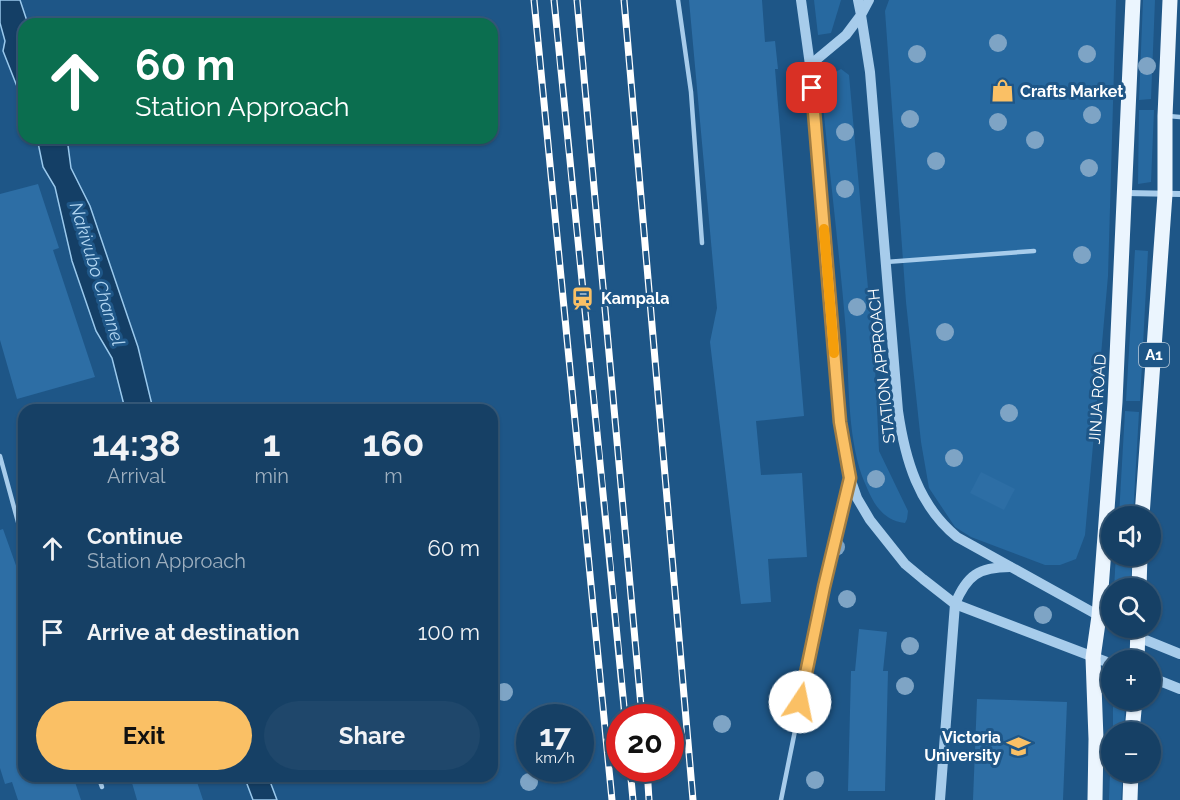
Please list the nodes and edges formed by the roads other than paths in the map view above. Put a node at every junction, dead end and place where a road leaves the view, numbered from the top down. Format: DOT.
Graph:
graph roads {
  1 [pos="678,0"];
  2 [pos="801,0"];
  3 [pos="858,0"];
  4 [pos="869,0"];
  5 [pos="1133,0"];
  6 [pos="1170,0"];
  7 [pos="861,15"];
  8 [pos="1174,29"];
  9 [pos="810,65"];
  10 [pos="1173,117"];
  11 [pos="1125,193"];
  12 [pos="1173,194"];
  13 [pos="702,243"];
  14 [pos="1034,251"];
  15 [pos="886,262"];
  16 [pos="0,456"];
  17 [pos="850,478"];
  18 [pos="1143,506"];
  19 [pos="18,522"];
  20 [pos="1013,567"];
  21 [pos="1107,578"];
  22 [pos="955,604"];
  23 [pos="1101,617"];
  24 [pos="1101,632"];
  25 [pos="1149,638"];
  26 [pos="1180,654"];
  27 [pos="1093,658"];
  28 [pos="1101,661"];
  29 [pos="1161,681"];
  30 [pos="1180,689"];
  31 [pos="100,782"];
  32 [pos="1131,782"];
  33 [pos="102,788"];
  34 [pos="781,800"];
  35 [pos="940,800"];
  36 [pos="1095,800"];
  37 [pos="1130,800"];
  1 -- 13 [label="lane"];
  2 -- 9 [label="street"];
  3 -- 7 [label="street, STATION APPROACH"];
  4 -- 7 [label="street"];
  5 -- 11 [label="main road, JINJA ROAD / A1"];
  6 -- 8 [label="main road, A1"];
  7 -- 9 [label="street"];
  7 -- 15 [label="street, STATION APPROACH"];
  8 -- 10 [label="main road, A1"];
  9 -- 17 [label="street"];
  10 -- 12 [label="main road, A1"];
  11 -- 12 [label="street"];
  11 -- 21 [label="main road, JINJA ROAD / A1"];
  12 -- 18 [label="main road, A1"];
  14 -- 15 [label="lane"];
  15 -- 20 [label="street, STATION APPROACH"];
  16 -- 19 [label="lane"];
  17 -- 22 [label="street"];
  17 -- 34 [label="lane"];
  20 -- 22 [label="street"];
  20 -- 23 [label="street, STATION APPROACH"];
  22 -- 27 [label="street"];
  22 -- 35 [label="street"];
  24 -- 27 [label="main road, JINJA ROAD / A1"];
  25 -- 26 [label="street"];
  27 -- 28 [label="street"];
  27 -- 36 [label="main road, JINJA ROAD / A1"];
  29 -- 30 [label="street"];
  31 -- 33 [label="lane"];
  32 -- 37 [label="main road"];
}
